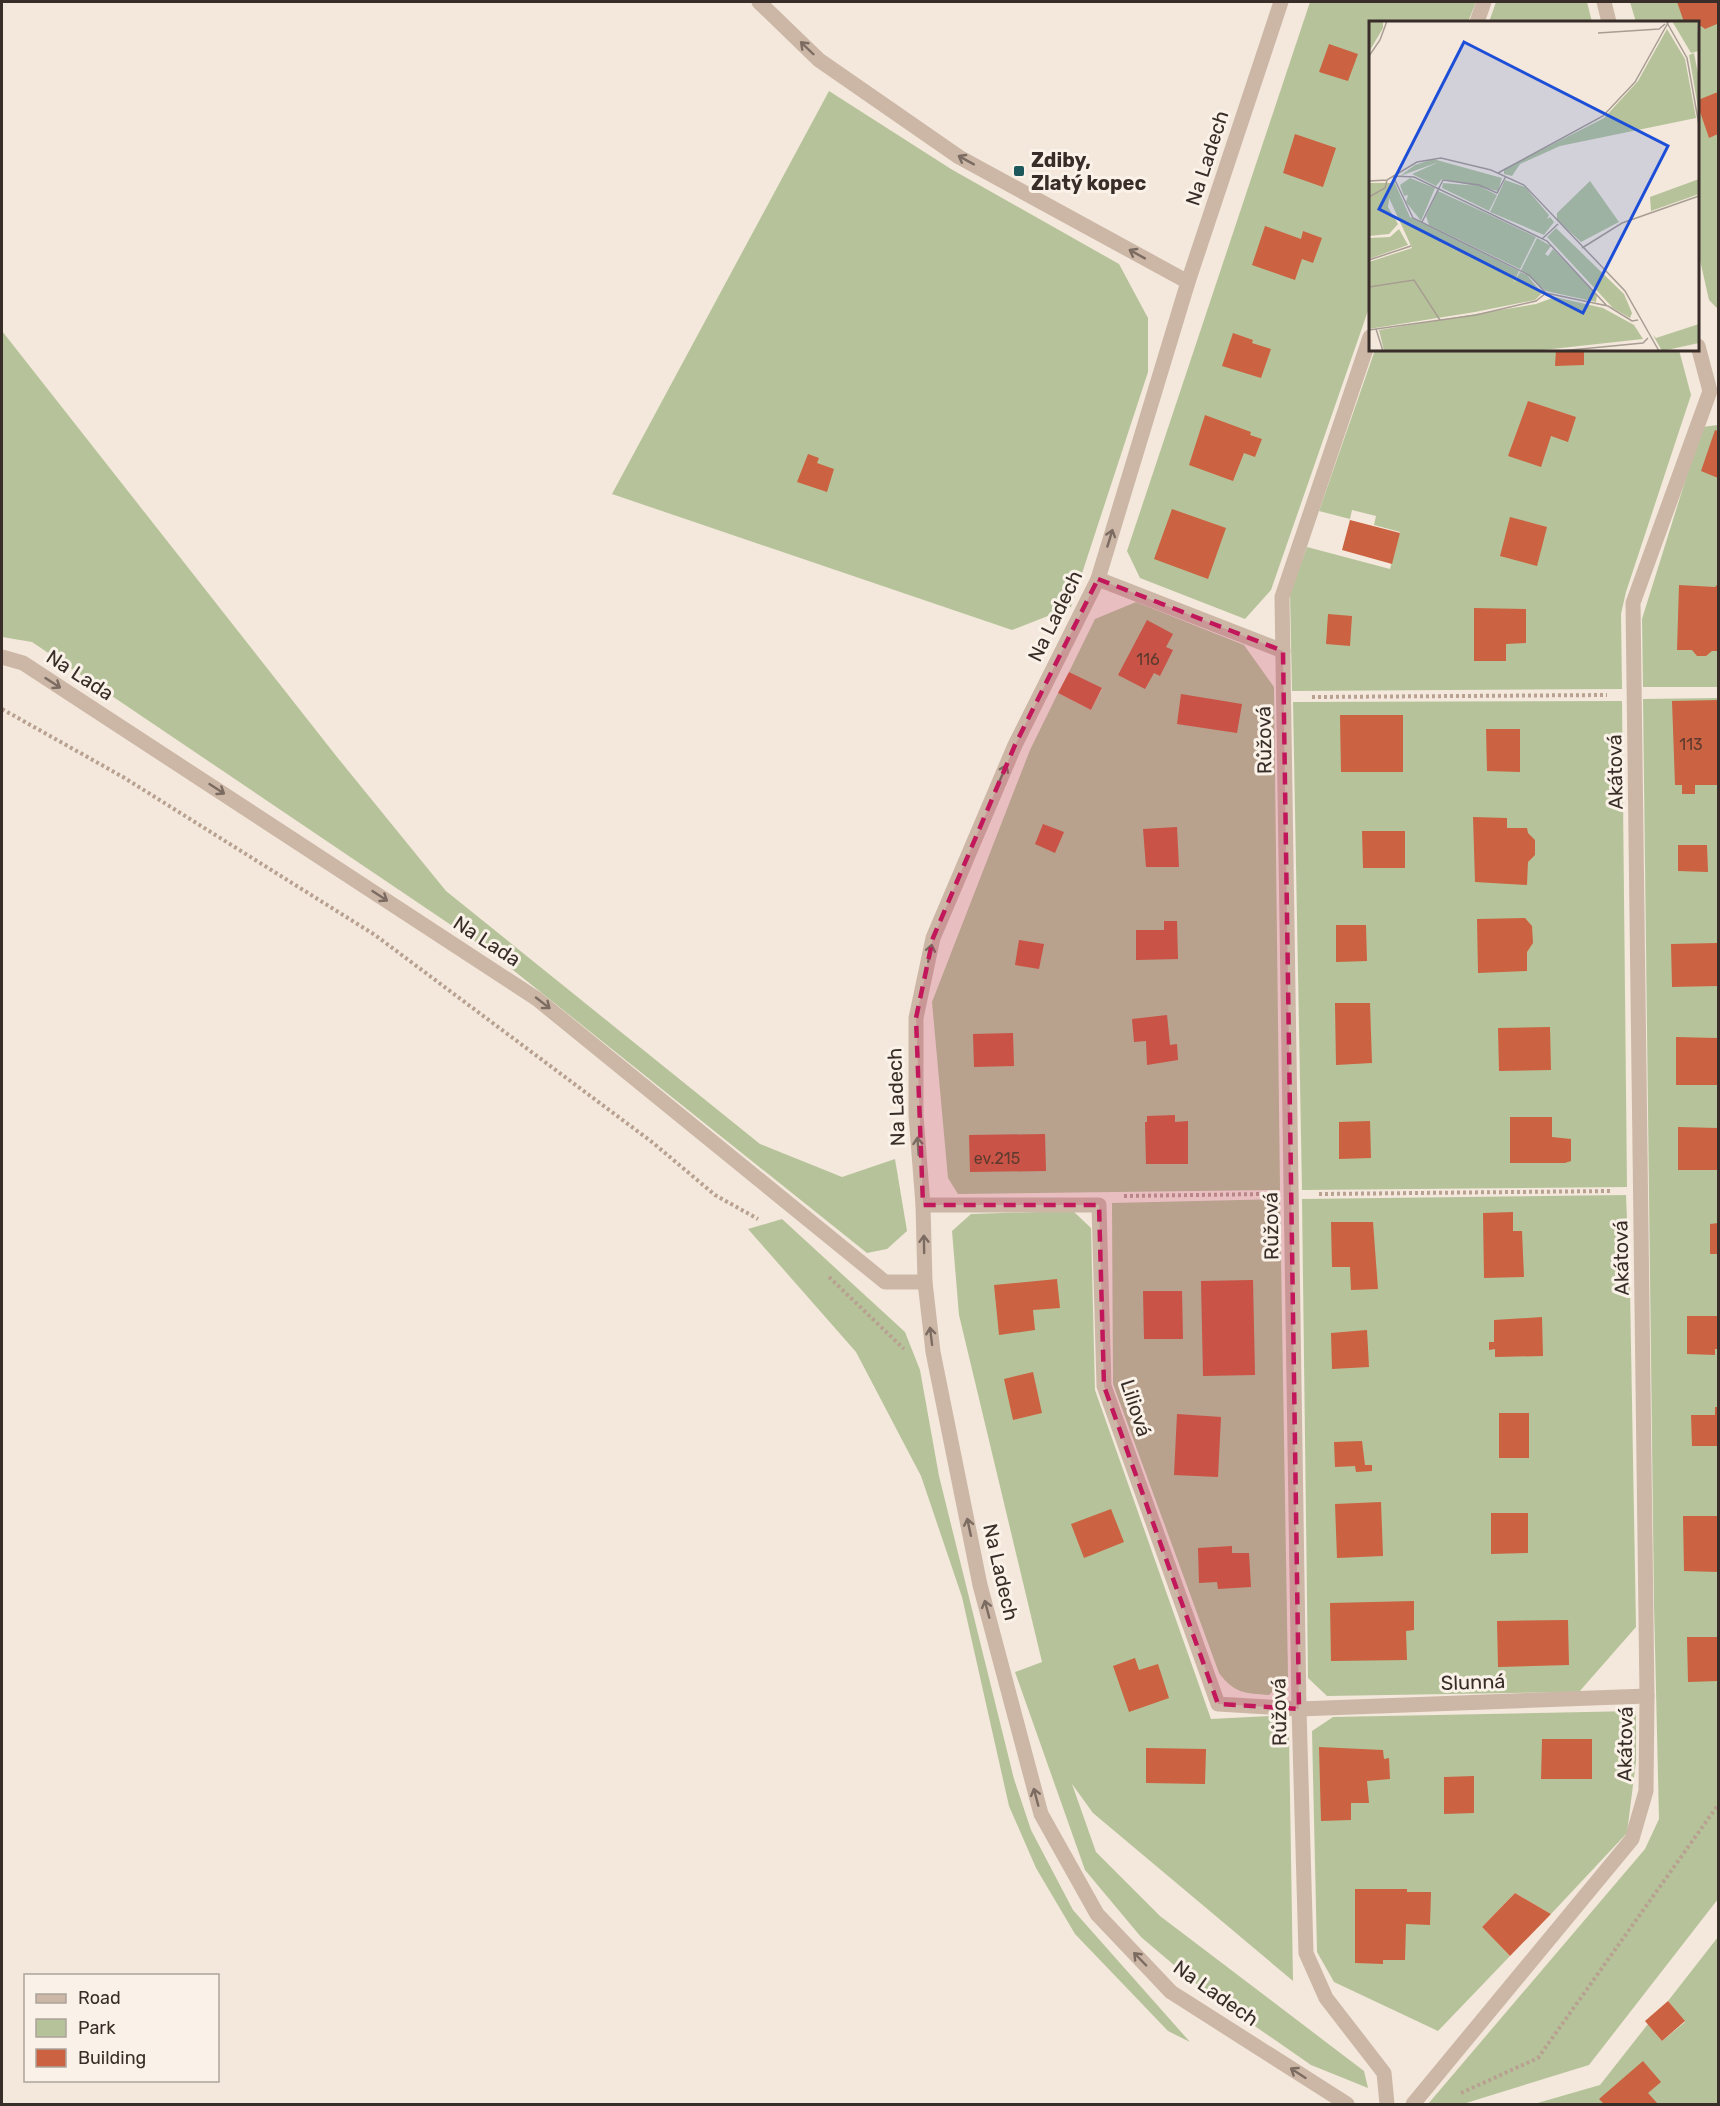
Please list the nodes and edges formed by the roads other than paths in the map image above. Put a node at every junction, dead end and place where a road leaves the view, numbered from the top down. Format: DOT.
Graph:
graph roads {
  1 [pos="759,2"];
  2 [pos="1281,2"];
  3 [pos="1484,2"];
  4 [pos="1604,2"];
  5 [pos="1477,21"];
  6 [pos="1609,21"];
  7 [pos="1188,282"];
  8 [pos="1369,343"];
  9 [pos="1699,349"];
  10 [pos="1714,393"];
  11 [pos="1098,579"];
  12 [pos="1283,651"];
  13 [pos="2,657"];
  14 [pos="923,1205"];
  15 [pos="925,1282"];
  16 [pos="1647,1696"];
  17 [pos="1299,1709"];
  18 [pos="1347,2104"];
  19 [pos="1387,2104"];
  20 [pos="1413,2104"];
  7 -- 1 [label="street, one-way"];
  2 -- 7 [label="street, Na Ladech"];
  3 -- 5 [label="street"];
  4 -- 6 [label="street"];
  11 -- 7 [label="street, Na Ladech, one-way"];
  8 -- 12 [label="street, Růžová"];
  9 -- 10 [label="street, Akátová"];
  10 -- 16 [label="street, Akátová"];
  11 -- 12 [label="street"];
  14 -- 11 [label="street, Na Ladech, one-way"];
  12 -- 17 [label="street, Růžová"];
  13 -- 15 [label="street, Na Lada, one-way"];
  15 -- 14 [label="street, Na Ladech, one-way"];
  14 -- 17 [label="street, Liliová"];
  18 -- 15 [label="street, Na Ladech, one-way"];
  16 -- 17 [label="street, Slunná"];
  16 -- 20 [label="street, Akátová"];
  17 -- 19 [label="street, Růžová"];
}
